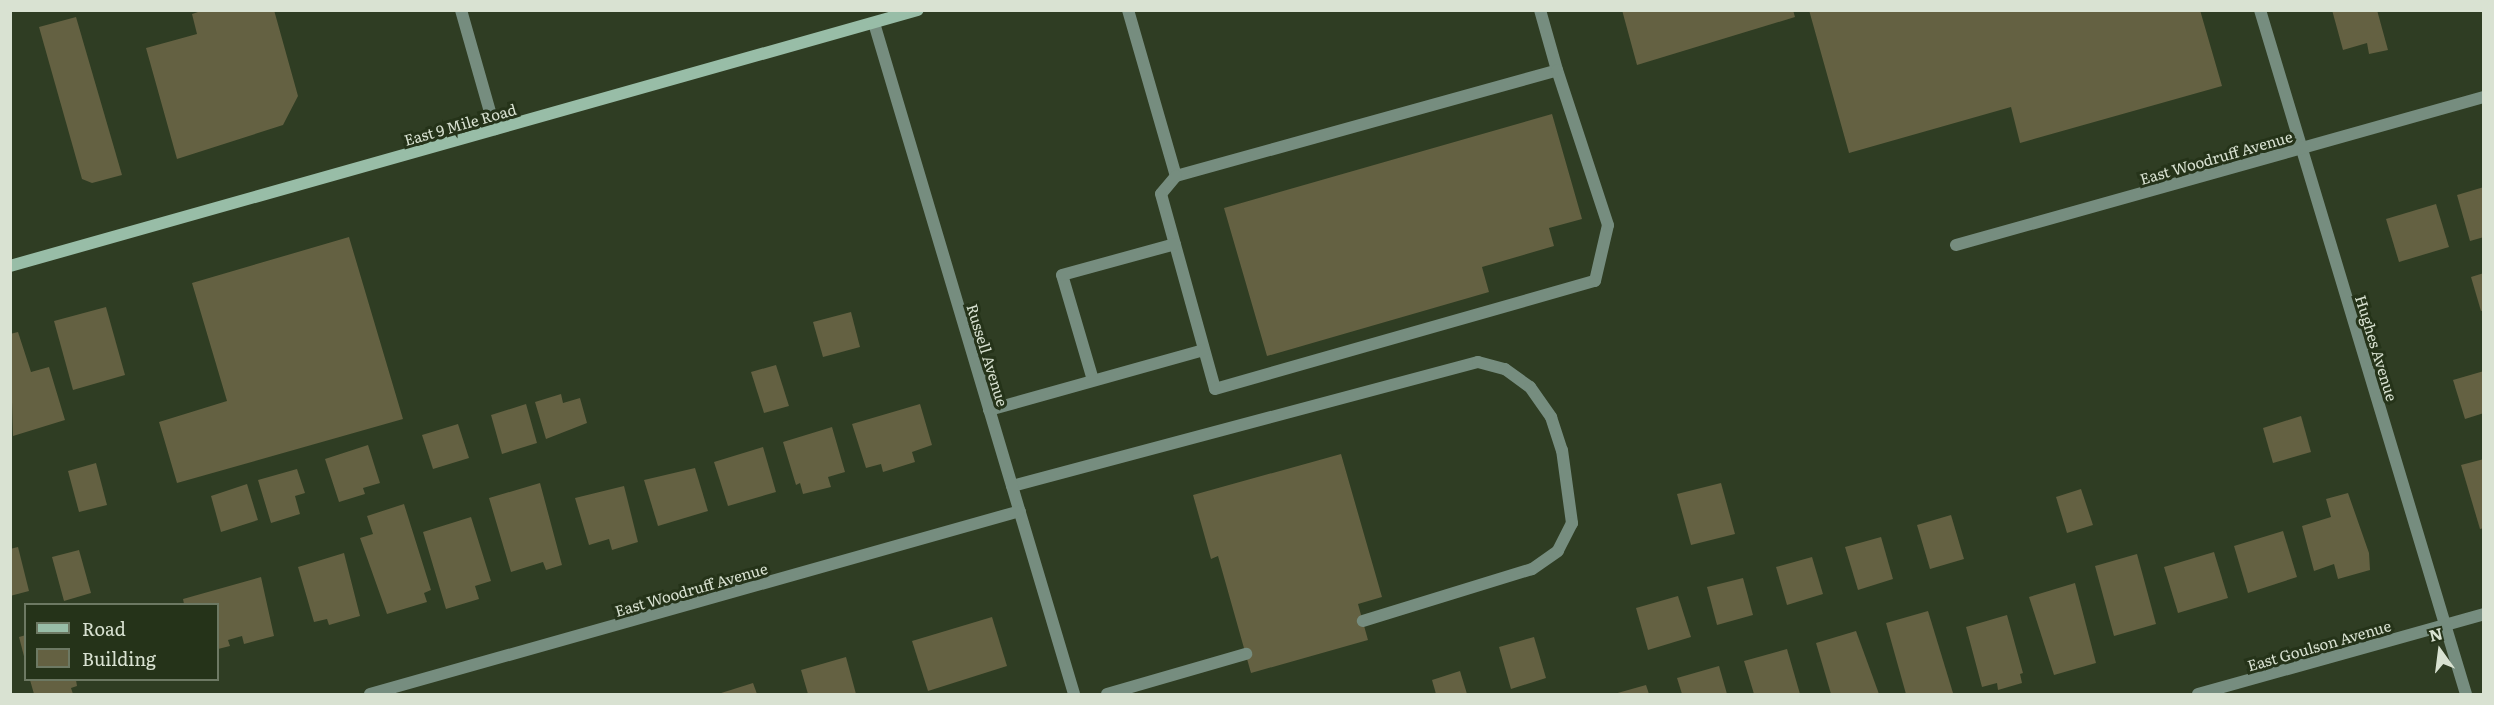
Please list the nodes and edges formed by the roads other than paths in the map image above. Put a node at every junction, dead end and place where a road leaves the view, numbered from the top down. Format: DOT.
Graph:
graph roads {
  1 [pos="461,10"];
  2 [pos="918,10"];
  3 [pos="1128,10"];
  4 [pos="1540,10"];
  5 [pos="2260,10"];
  6 [pos="874,23"];
  7 [pos="1557,70"];
  8 [pos="2484,97"];
  9 [pos="495,129"];
  10 [pos="2300,148"];
  11 [pos="1176,176"];
  12 [pos="1175,244"];
  13 [pos="1956,245"];
  14 [pos="11,264"];
  15 [pos="1204,350"];
  16 [pos="1093,380"];
  17 [pos="989,410"];
  18 [pos="1012,486"];
  19 [pos="1020,511"];
  20 [pos="2484,614"];
  21 [pos="1363,621"];
  22 [pos="2446,625"];
  23 [pos="1246,654"];
  24 [pos="370,694"];
  25 [pos="1074,694"];
  26 [pos="1107,694"];
  27 [pos="2198,694"];
  28 [pos="2466,694"];
  1 -- 9 [label="street"];
  2 -- 6 [label="main road, East 9 Mile Road"];
  3 -- 11 [label="street"];
  4 -- 7 [label="street"];
  5 -- 10 [label="street, Hughes Avenue"];
  6 -- 9 [label="main road, East 9 Mile Road"];
  6 -- 17 [label="street, Russell Avenue"];
  7 -- 11 [label="street"];
  7 -- 15 [label="street"];
  8 -- 10 [label="street, East Woodruff Avenue"];
  9 -- 14 [label="main road, East 9 Mile Road"];
  10 -- 13 [label="street, East Woodruff Avenue"];
  10 -- 22 [label="street, Hughes Avenue"];
  11 -- 12 [label="street"];
  12 -- 15 [label="street"];
  12 -- 16 [label="street"];
  15 -- 16 [label="street"];
  16 -- 17 [label="street"];
  17 -- 18 [label="street, Russell Avenue"];
  18 -- 19 [label="street, Russell Avenue"];
  18 -- 21 [label="street"];
  19 -- 24 [label="street, East Woodruff Avenue"];
  19 -- 25 [label="street, Russell Avenue"];
  20 -- 22 [label="street, East Goulson Avenue"];
  22 -- 27 [label="street, East Goulson Avenue"];
  22 -- 28 [label="street, Hughes Avenue"];
  23 -- 26 [label="street"];
}
